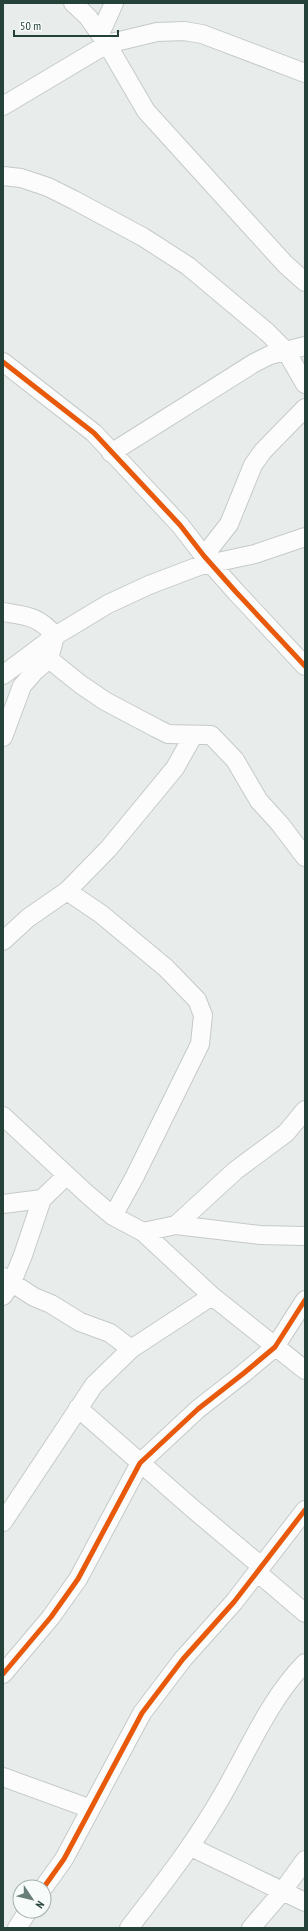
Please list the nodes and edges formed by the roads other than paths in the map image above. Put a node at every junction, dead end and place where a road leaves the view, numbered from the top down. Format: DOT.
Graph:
graph roads {
  1 [pos="72,3"];
  2 [pos="114,3"];
  3 [pos="103,39"];
  4 [pos="305,73"];
  5 [pos="3,106"];
  6 [pos="3,176"];
  7 [pos="305,282"];
  8 [pos="305,346"];
  9 [pos="286,351"];
  10 [pos="3,362"];
  11 [pos="305,384"];
  12 [pos="305,408"];
  13 [pos="112,453"];
  14 [pos="305,537"];
  15 [pos="208,560"];
  16 [pos="3,612"];
  17 [pos="55,636"];
  18 [pos="49,659"];
  19 [pos="305,666"];
  20 [pos="3,675"];
  21 [pos="193,736"];
  22 [pos="3,737"];
  23 [pos="305,857"];
  24 [pos="67,891"];
  25 [pos="3,941"];
  26 [pos="305,1110"];
  27 [pos="3,1116"];
  28 [pos="66,1176"];
  29 [pos="42,1199"];
  30 [pos="3,1204"];
  31 [pos="113,1216"];
  32 [pos="176,1225"];
  33 [pos="143,1232"];
  34 [pos="305,1236"];
  35 [pos="6,1285"];
  36 [pos="212,1296"];
  37 [pos="305,1300"];
  38 [pos="275,1347"];
  39 [pos="131,1349"];
  40 [pos="305,1370"];
  41 [pos="78,1408"];
  42 [pos="140,1463"];
  43 [pos="305,1510"];
  44 [pos="3,1522"];
  45 [pos="259,1569"];
  46 [pos="305,1613"];
  47 [pos="305,1663"];
  48 [pos="3,1674"];
  49 [pos="3,1777"];
  50 [pos="91,1809"];
  51 [pos="191,1846"];
  52 [pos="305,1860"];
  53 [pos="50,1879"];
  54 [pos="282,1892"];
  55 [pos="305,1902"];
  56 [pos="23,1919"];
  57 [pos="17,1928"];
  58 [pos="129,1928"];
  59 [pos="251,1928"];
  1 -- 3 [label="street"];
  2 -- 3 [label="street"];
  3 -- 4 [label="street"];
  3 -- 5 [label="street"];
  3 -- 7 [label="street"];
  6 -- 9 [label="street"];
  8 -- 9 [label="street"];
  9 -- 11 [label="street"];
  9 -- 13 [label="street"];
  10 -- 13 [label="street"];
  12 -- 15 [label="street"];
  13 -- 15 [label="street"];
  14 -- 15 [label="street"];
  15 -- 17 [label="street"];
  15 -- 19 [label="street"];
  16 -- 17 [label="street"];
  17 -- 18 [label="street"];
  17 -- 20 [label="street"];
  18 -- 21 [label="street"];
  18 -- 22 [label="street"];
  21 -- 23 [label="street"];
  21 -- 24 [label="street"];
  24 -- 25 [label="street"];
  24 -- 31 [label="street"];
  26 -- 32 [label="street"];
  27 -- 28 [label="street"];
  28 -- 29 [label="street"];
  28 -- 31 [label="street"];
  29 -- 30 [label="street"];
  29 -- 35 [label="street"];
  31 -- 33 [label="street"];
  32 -- 33 [label="street"];
  32 -- 34 [label="street"];
  33 -- 36 [label="street"];
  35 -- 39 [label="street"];
  36 -- 38 [label="street"];
  36 -- 39 [label="street"];
  37 -- 38 [label="street"];
  38 -- 40 [label="street"];
  38 -- 42 [label="street"];
  39 -- 41 [label="street"];
  41 -- 42 [label="street"];
  41 -- 44 [label="street"];
  42 -- 45 [label="street"];
  42 -- 48 [label="street"];
  43 -- 45 [label="street"];
  45 -- 46 [label="street"];
  45 -- 50 [label="street"];
  47 -- 51 [label="street"];
  49 -- 50 [label="street"];
  50 -- 53 [label="street"];
  51 -- 54 [label="street"];
  51 -- 58 [label="street"];
  52 -- 54 [label="street"];
  54 -- 55 [label="street"];
  54 -- 59 [label="street"];
  56 -- 57 [label="street"];
}
